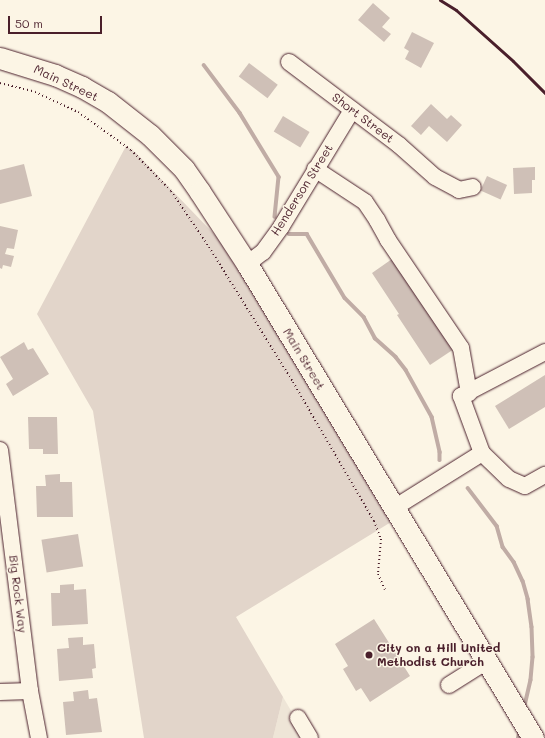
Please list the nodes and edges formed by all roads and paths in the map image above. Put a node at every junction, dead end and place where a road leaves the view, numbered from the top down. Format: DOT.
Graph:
graph roads {
  1 [pos="0,58"];
  2 [pos="289,62"];
  3 [pos="0,83"];
  4 [pos="352,110"];
  5 [pos="315,169"];
  6 [pos="472,187"];
  7 [pos="247,264"];
  8 [pos="545,352"];
  9 [pos="469,393"];
  10 [pos="0,450"];
  11 [pos="482,453"];
  12 [pos="545,475"];
  13 [pos="394,508"];
  14 [pos="385,590"];
  15 [pos="487,661"];
  16 [pos="449,685"];
  17 [pos="30,691"];
  18 [pos="0,692"];
  19 [pos="298,718"];
  20 [pos="39,738"];
  21 [pos="310,738"];
  22 [pos="533,738"];
  1 -- 7 [label="main road, Main Street"];
  2 -- 4 [label="street, Short Street"];
  3 -- 14 [label="path"];
  4 -- 5 [label="street, Henderson Street"];
  4 -- 6 [label="street, Short Street"];
  5 -- 7 [label="street, Henderson Street"];
  5 -- 9 [label="street"];
  7 -- 13 [label="main road, Main Street"];
  8 -- 9 [label="street"];
  9 -- 11 [label="street"];
  10 -- 17 [label="street, Big Rock Way"];
  11 -- 12 [label="street"];
  11 -- 13 [label="street"];
  13 -- 15 [label="main road, Main Street"];
  15 -- 16 [label="street"];
  15 -- 22 [label="main road, Main Street"];
  17 -- 18 [label="street"];
  17 -- 20 [label="street, Big Rock Way"];
  19 -- 21 [label="street"];
}
